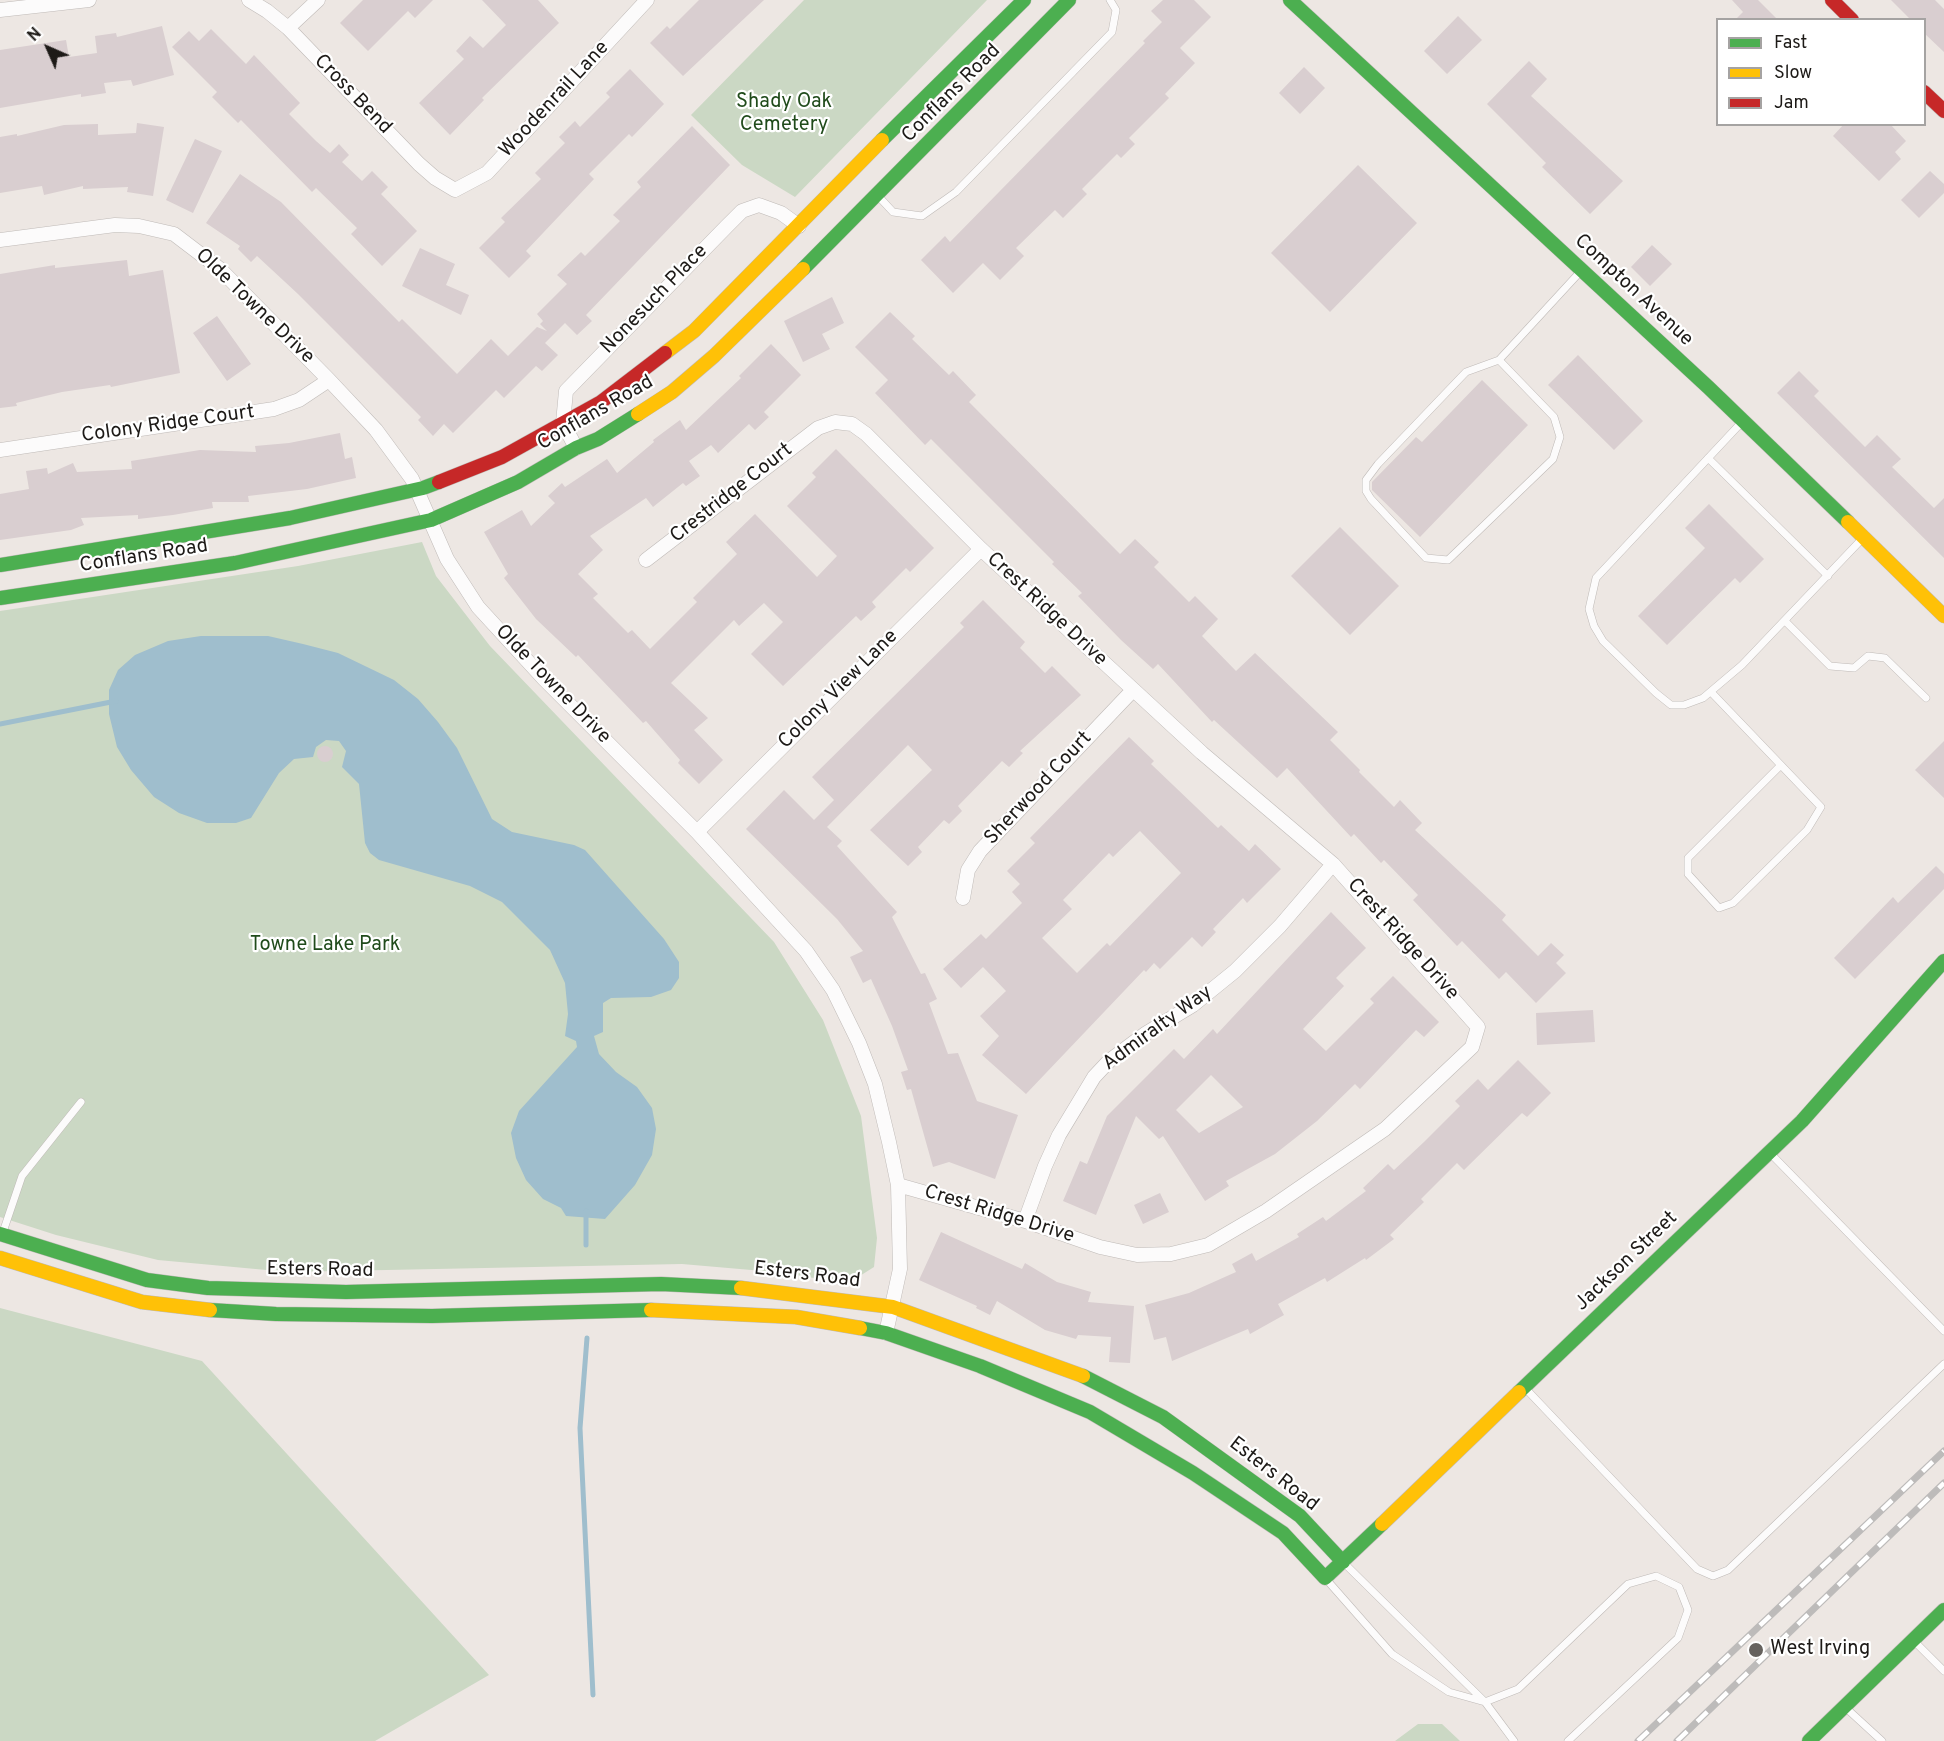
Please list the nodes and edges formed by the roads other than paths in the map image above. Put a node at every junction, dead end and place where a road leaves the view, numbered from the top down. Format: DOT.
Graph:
graph roads {
  1 [pos="89,0"];
  2 [pos="249,0"];
  3 [pos="318,0"];
  4 [pos="647,0"];
  5 [pos="1024,0"];
  6 [pos="1069,0"];
  7 [pos="1110,0"];
  8 [pos="1290,0"];
  9 [pos="1832,0"];
  10 [pos="60,2"];
  11 [pos="0,10"];
  12 [pos="1850,18"];
  13 [pos="288,28"];
  14 [pos="1926,94"];
  15 [pos="1944,111"];
  16 [pos="455,190"];
  17 [pos="878,196"];
  18 [pos="798,226"];
  19 [pos="0,240"];
  20 [pos="1582,271"];
  21 [pos="1499,360"];
  22 [pos="329,380"];
  23 [pos="1742,421"];
  24 [pos="563,423"];
  25 [pos="818,428"];
  26 [pos="576,448"];
  27 [pos="0,450"];
  28 [pos="1708,458"];
  29 [pos="416,489"];
  30 [pos="431,520"];
  31 [pos="1863,538"];
  32 [pos="981,549"];
  33 [pos="646,560"];
  34 [pos="0,565"];
  35 [pos="1828,576"];
  36 [pos="0,598"];
  37 [pos="1944,616"];
  38 [pos="1785,621"];
  39 [pos="1133,690"];
  40 [pos="1710,692"];
  41 [pos="1926,698"];
  42 [pos="1780,765"];
  43 [pos="697,832"];
  44 [pos="1333,864"];
  45 [pos="963,898"];
  46 [pos="1944,961"];
  47 [pos="81,1102"];
  48 [pos="1769,1152"];
  49 [pos="898,1185"];
  50 [pos="1024,1221"];
  51 [pos="1,1236"];
  52 [pos="0,1258"];
  53 [pos="893,1306"];
  54 [pos="1944,1331"];
  55 [pos="886,1333"];
  56 [pos="1944,1364"];
  57 [pos="1524,1388"];
  58 [pos="1343,1562"];
  59 [pos="1325,1578"];
  60 [pos="1944,1610"];
  61 [pos="1913,1640"];
  62 [pos="1944,1671"];
  63 [pos="1485,1702"];
  64 [pos="1844,1706"];
  65 [pos="1514,1741"];
  66 [pos="1568,1741"];
  67 [pos="1809,1741"];
  68 [pos="1882,1741"];
  1 -- 10 [label="street"];
  2 -- 13 [label="street, Cross Bend"];
  3 -- 13 [label="street"];
  4 -- 16 [label="street, Woodenrail Lane"];
  5 -- 18 [label="street, Conflans Road"];
  6 -- 17 [label="street, Conflans Road"];
  7 -- 17 [label="lane"];
  8 -- 20 [label="street, Compton Avenue"];
  9 -- 12 [label="street"];
  10 -- 11 [label="street"];
  13 -- 16 [label="street, Cross Bend"];
  14 -- 15 [label="street"];
  17 -- 26 [label="street, Conflans Road"];
  18 -- 24 [label="street, Conflans Road"];
  18 -- 24 [label="street, Nonesuch Place"];
  19 -- 22 [label="street, Olde Towne Drive"];
  20 -- 21 [label="lane"];
  20 -- 23 [label="street, Compton Avenue"];
  21 -- 21 [label="lane"];
  22 -- 27 [label="street, Colony Ridge Court"];
  22 -- 29 [label="street, Olde Towne Drive"];
  23 -- 28 [label="lane"];
  23 -- 31 [label="street, Compton Avenue"];
  24 -- 26 [label="street"];
  24 -- 29 [label="street, Conflans Road"];
  25 -- 32 [label="street, Crest Ridge Drive"];
  25 -- 33 [label="street, Crestridge Court"];
  26 -- 30 [label="street, Conflans Road"];
  28 -- 35 [label="lane"];
  28 -- 40 [label="lane"];
  29 -- 30 [label="street, Olde Towne Drive"];
  29 -- 34 [label="street, Conflans Road"];
  30 -- 36 [label="street, Conflans Road"];
  30 -- 43 [label="street, Olde Towne Drive"];
  31 -- 35 [label="lane"];
  31 -- 37 [label="street, Compton Avenue"];
  32 -- 39 [label="street, Crest Ridge Drive"];
  32 -- 43 [label="street, Colony View Lane"];
  35 -- 38 [label="lane"];
  38 -- 40 [label="lane"];
  38 -- 41 [label="lane"];
  39 -- 44 [label="street, Crest Ridge Drive"];
  39 -- 45 [label="street, Sherwood Court"];
  40 -- 42 [label="lane"];
  42 -- 42 [label="lane"];
  43 -- 49 [label="street, Olde Towne Drive"];
  44 -- 50 [label="street, Admiralty Way"];
  44 -- 50 [label="street, Crest Ridge Drive"];
  46 -- 48 [label="street, Jackson Street"];
  47 -- 51 [label="lane"];
  48 -- 54 [label="lane"];
  48 -- 57 [label="street, Jackson Street"];
  49 -- 50 [label="street, Crest Ridge Drive"];
  49 -- 53 [label="street, Olde Towne Drive"];
  51 -- 53 [label="street, Esters Road"];
  52 -- 55 [label="street, Esters Road"];
  53 -- 55 [label="street, Olde Towne Drive"];
  53 -- 58 [label="street, Esters Road"];
  55 -- 59 [label="street, Esters Road"];
  56 -- 57 [label="lane"];
  57 -- 58 [label="street, Jackson Street"];
  58 -- 59 [label="street, Jackson Street"];
  58 -- 63 [label="lane, Esters Road"];
  59 -- 63 [label="lane, Esters Road"];
  60 -- 61 [label="street"];
  61 -- 62 [label="lane"];
  61 -- 64 [label="street"];
  63 -- 65 [label="lane, Esters Road"];
  63 -- 66 [label="lane"];
  64 -- 67 [label="street"];
  64 -- 68 [label="lane"];
}
